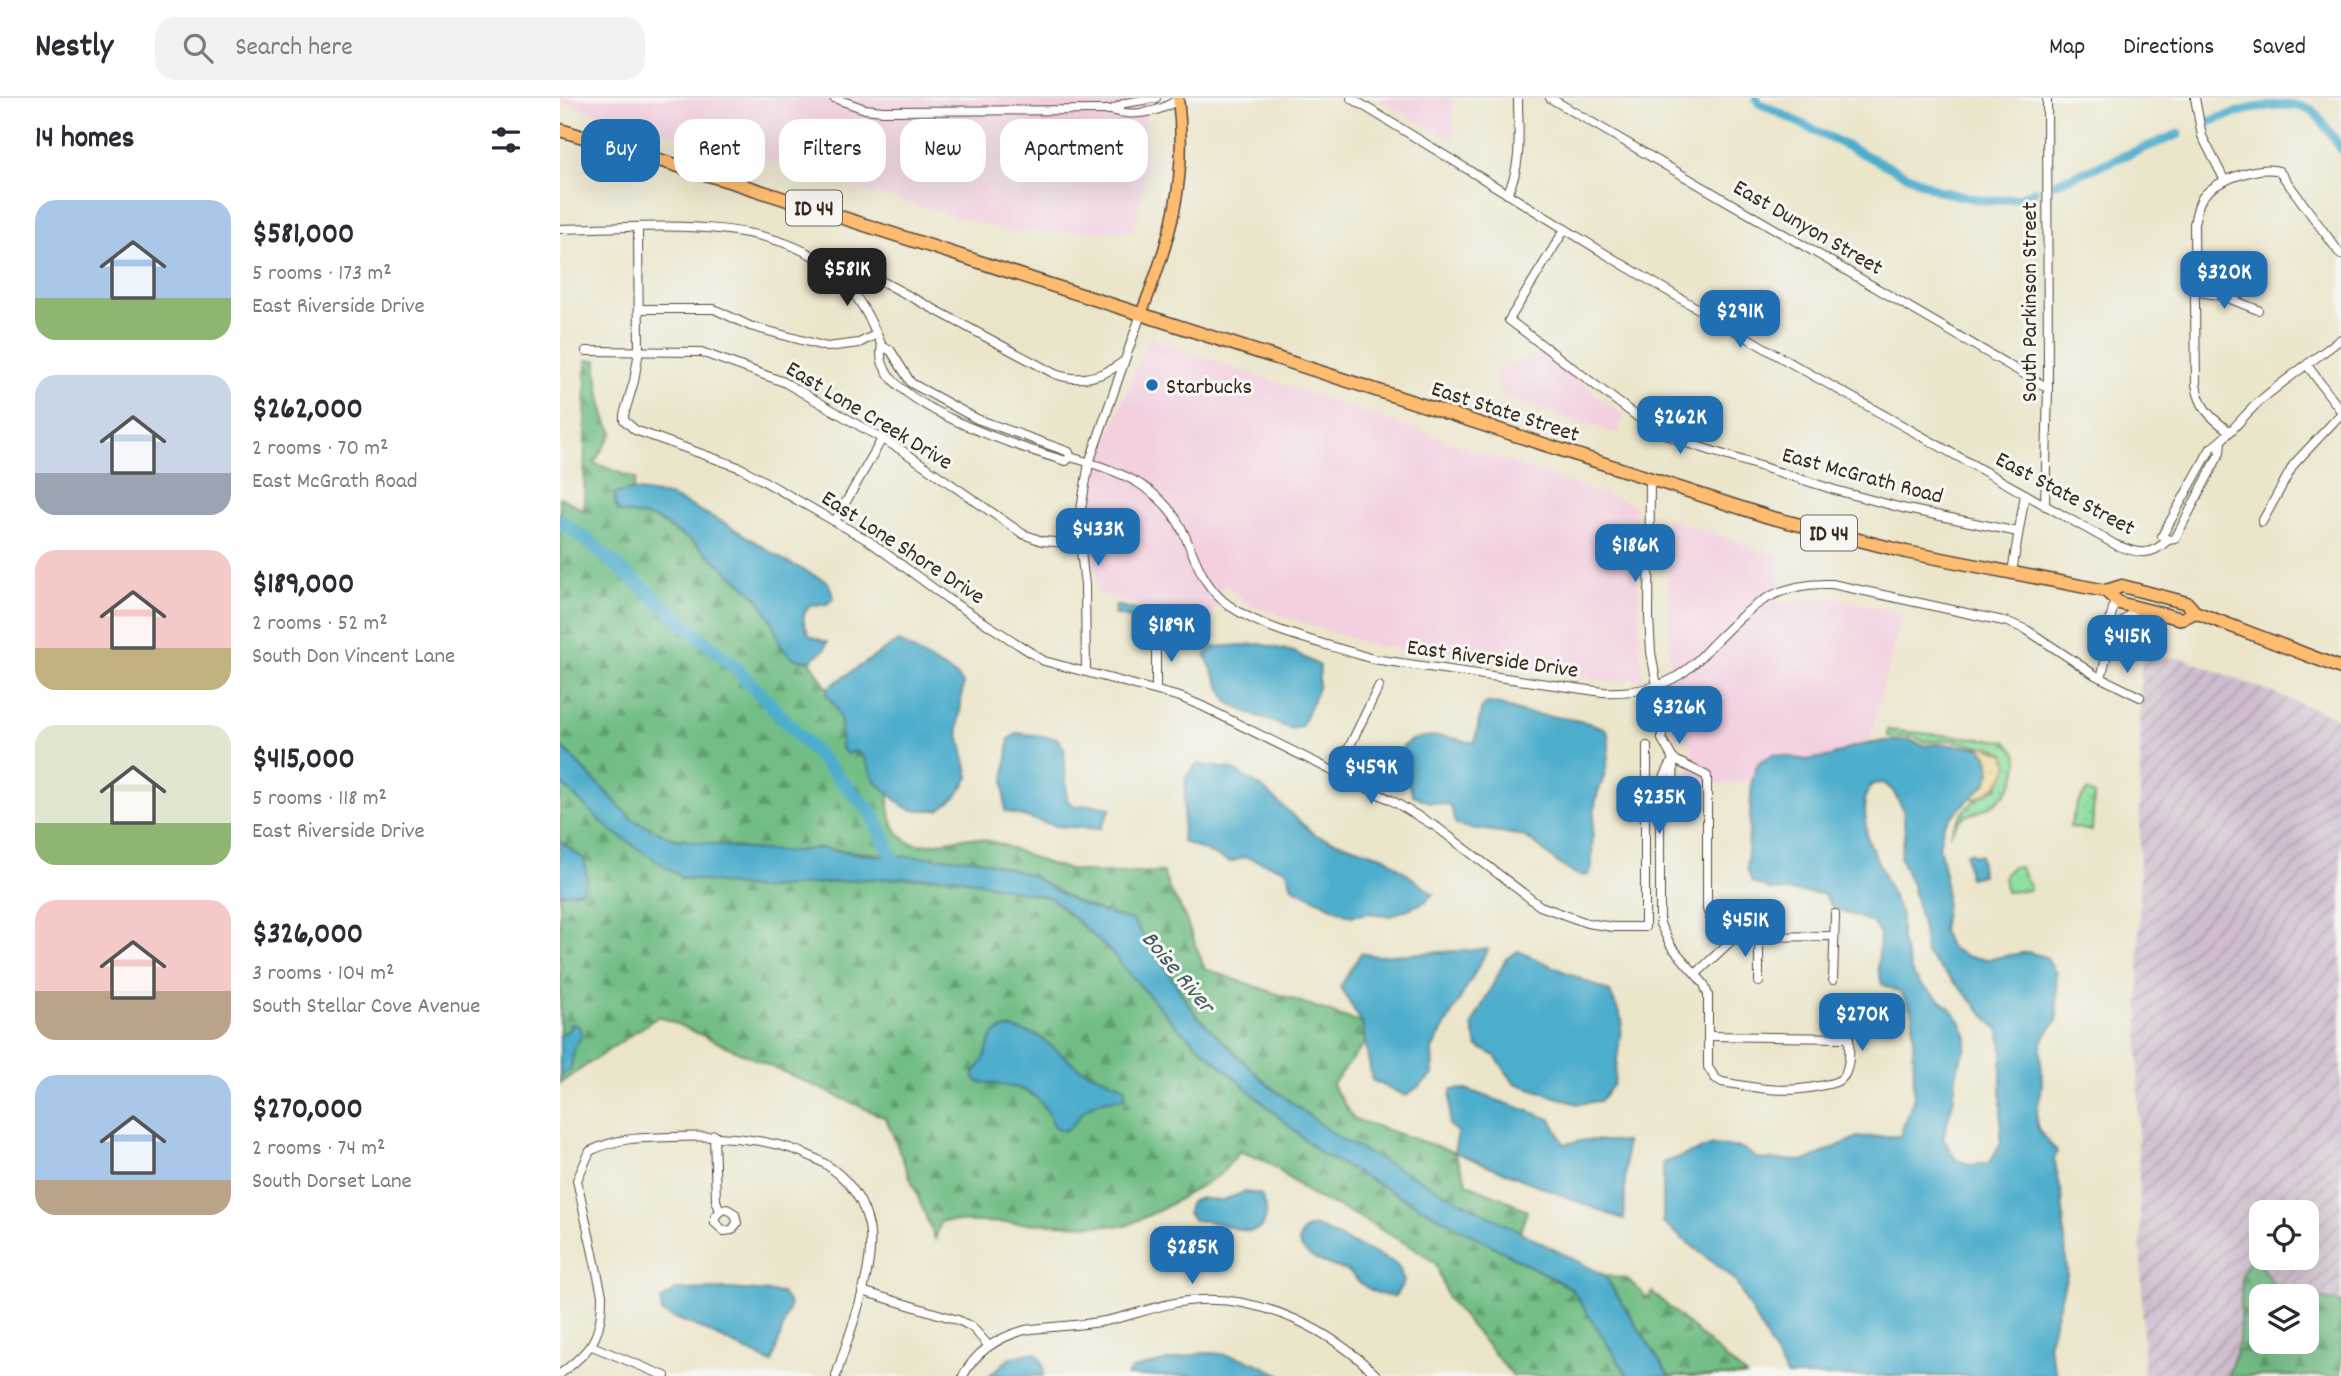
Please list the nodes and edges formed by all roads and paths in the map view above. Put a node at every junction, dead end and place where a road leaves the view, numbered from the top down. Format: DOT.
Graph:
graph roads {
  1 [pos="834,98"];
  2 [pos="1156,98"];
  3 [pos="1179,98"];
  4 [pos="1351,98"];
  5 [pos="1518,98"];
  6 [pos="1550,98"];
  7 [pos="2047,98"];
  8 [pos="2195,98"];
  9 [pos="1111,110"];
  10 [pos="560,130"];
  11 [pos="2225,181"];
  12 [pos="1507,194"];
  13 [pos="638,228"];
  14 [pos="560,229"];
  15 [pos="1565,229"];
  16 [pos="2341,255"];
  17 [pos="823,262"];
  18 [pos="2194,290"];
  19 [pos="639,309"];
  20 [pos="2259,310"];
  21 [pos="1141,314"];
  22 [pos="877,334"];
  23 [pos="2341,340"];
  24 [pos="882,346"];
  25 [pos="586,351"];
  26 [pos="639,351"];
  27 [pos="1126,359"];
  28 [pos="2307,365"];
  29 [pos="2048,388"];
  30 [pos="2341,413"];
  31 [pos="2229,430"];
  32 [pos="882,439"];
  33 [pos="1070,457"];
  34 [pos="1089,463"];
  35 [pos="1650,478"];
  36 [pos="2025,494"];
  37 [pos="2045,506"];
  38 [pos="835,521"];
  39 [pos="2262,522"];
  40 [pos="2018,532"];
  41 [pos="1080,544"];
  42 [pos="2012,572"];
  43 [pos="2110,595"];
  44 [pos="2139,607"];
  45 [pos="2195,612"];
  46 [pos="2113,632"];
  47 [pos="1156,638"];
  48 [pos="2341,668"];
  49 [pos="1086,671"];
  50 [pos="2101,678"];
  51 [pos="1379,686"];
  52 [pos="1658,686"];
  53 [pos="1156,691"];
  54 [pos="2140,697"];
  55 [pos="1647,746"];
  56 [pos="1673,759"];
  57 [pos="1337,772"];
  58 [pos="1835,914"];
  59 [pos="1759,936"];
  60 [pos="1833,936"];
  61 [pos="1731,939"];
  62 [pos="1697,973"];
  63 [pos="1833,980"];
  64 [pos="1759,982"];
  65 [pos="1848,1018"];
  66 [pos="1708,1037"];
  67 [pos="1848,1038"];
  68 [pos="714,1135"];
  69 [pos="720,1211"];
  70 [pos="862,1291"];
  71 [pos="988,1345"];
  72 [pos="592,1346"];
  73 [pos="560,1374"];
  74 [pos="664,1376"];
  75 [pos="836,1376"];
  76 [pos="963,1376"];
  77 [pos="1377,1376"];
  1 -- 9 [label="street"];
  2 -- 9 [label="street"];
  3 -- 9 [label="street"];
  3 -- 21 [label="main road"];
  4 -- 12 [label="street, East State Street"];
  5 -- 12 [label="street"];
  6 -- 29 [label="street, East Dunyon Street"];
  7 -- 29 [label="street, South Parkinson Street"];
  8 -- 11 [label="street"];
  10 -- 21 [label="highway, ID 44"];
  11 -- 16 [label="street"];
  11 -- 18 [label="street"];
  12 -- 15 [label="street, East State Street"];
  13 -- 14 [label="street, East Riverside Drive"];
  13 -- 17 [label="street, East Riverside Drive"];
  13 -- 19 [label="street"];
  15 -- 36 [label="street, East State Street"];
  15 -- 40 [label="street, East McGrath Road"];
  17 -- 22 [label="street, East Riverside Drive"];
  17 -- 27 [label="street"];
  18 -- 20 [label="street"];
  18 -- 31 [label="street"];
  19 -- 22 [label="street"];
  19 -- 26 [label="street"];
  21 -- 27 [label="street"];
  21 -- 35 [label="highway, East State Street / ID 44"];
  22 -- 24 [label="street, East Riverside Drive"];
  23 -- 28 [label="street"];
  24 -- 33 [label="street, East Riverside Drive"];
  24 -- 33 [label="street, East Riverside Drive"];
  25 -- 26 [label="street, East Lone Creek Drive"];
  26 -- 32 [label="street, East Lone Creek Drive"];
  26 -- 38 [label="street, East Lone Shore Drive"];
  27 -- 34 [label="street"];
  28 -- 30 [label="street"];
  28 -- 31 [label="street"];
  29 -- 37 [label="street, South Parkinson Street"];
  30 -- 39 [label="street"];
  31 -- 37 [label="street, East State Street"];
  32 -- 38 [label="street"];
  32 -- 41 [label="street, East Lone Creek Drive"];
  33 -- 34 [label="street, East Riverside Drive"];
  34 -- 41 [label="street"];
  34 -- 52 [label="street, East Riverside Drive"];
  35 -- 42 [label="highway, East State Street / ID 44"];
  35 -- 52 [label="street"];
  36 -- 37 [label="street, East State Street"];
  36 -- 40 [label="street"];
  38 -- 49 [label="street, East Lone Shore Drive"];
  40 -- 42 [label="street"];
  41 -- 49 [label="street"];
  42 -- 43 [label="highway, East State Street / ID 44"];
  43 -- 44 [label="highway, East State Street / ID 44"];
  43 -- 45 [label="highway, East State Street / ID 44"];
  43 -- 46 [label="street"];
  44 -- 45 [label="highway, East State Street / ID 44"];
  44 -- 46 [label="street"];
  45 -- 48 [label="highway, East State Street / ID 44"];
  46 -- 50 [label="street"];
  47 -- 53 [label="street"];
  49 -- 53 [label="street, East Lone Shore Drive"];
  50 -- 52 [label="street, East Riverside Drive"];
  50 -- 54 [label="street, East Riverside Drive"];
  51 -- 57 [label="street"];
  52 -- 56 [label="street"];
  53 -- 57 [label="street, East Lone Shore Drive"];
  55 -- 57 [label="street, East Lone Shore Drive"];
  56 -- 61 [label="street"];
  56 -- 62 [label="street"];
  58 -- 60 [label="street"];
  59 -- 60 [label="street"];
  59 -- 61 [label="street"];
  59 -- 64 [label="street"];
  60 -- 63 [label="street"];
  61 -- 62 [label="street"];
  62 -- 66 [label="street"];
  65 -- 67 [label="street"];
  66 -- 67 [label="street"];
  66 -- 67 [label="street"];
  68 -- 69 [label="street"];
  68 -- 70 [label="street"];
  68 -- 72 [label="street"];
  70 -- 71 [label="street"];
  70 -- 75 [label="street"];
  71 -- 76 [label="street"];
  71 -- 77 [label="street"];
  72 -- 73 [label="street"];
  72 -- 74 [label="street"];
}
